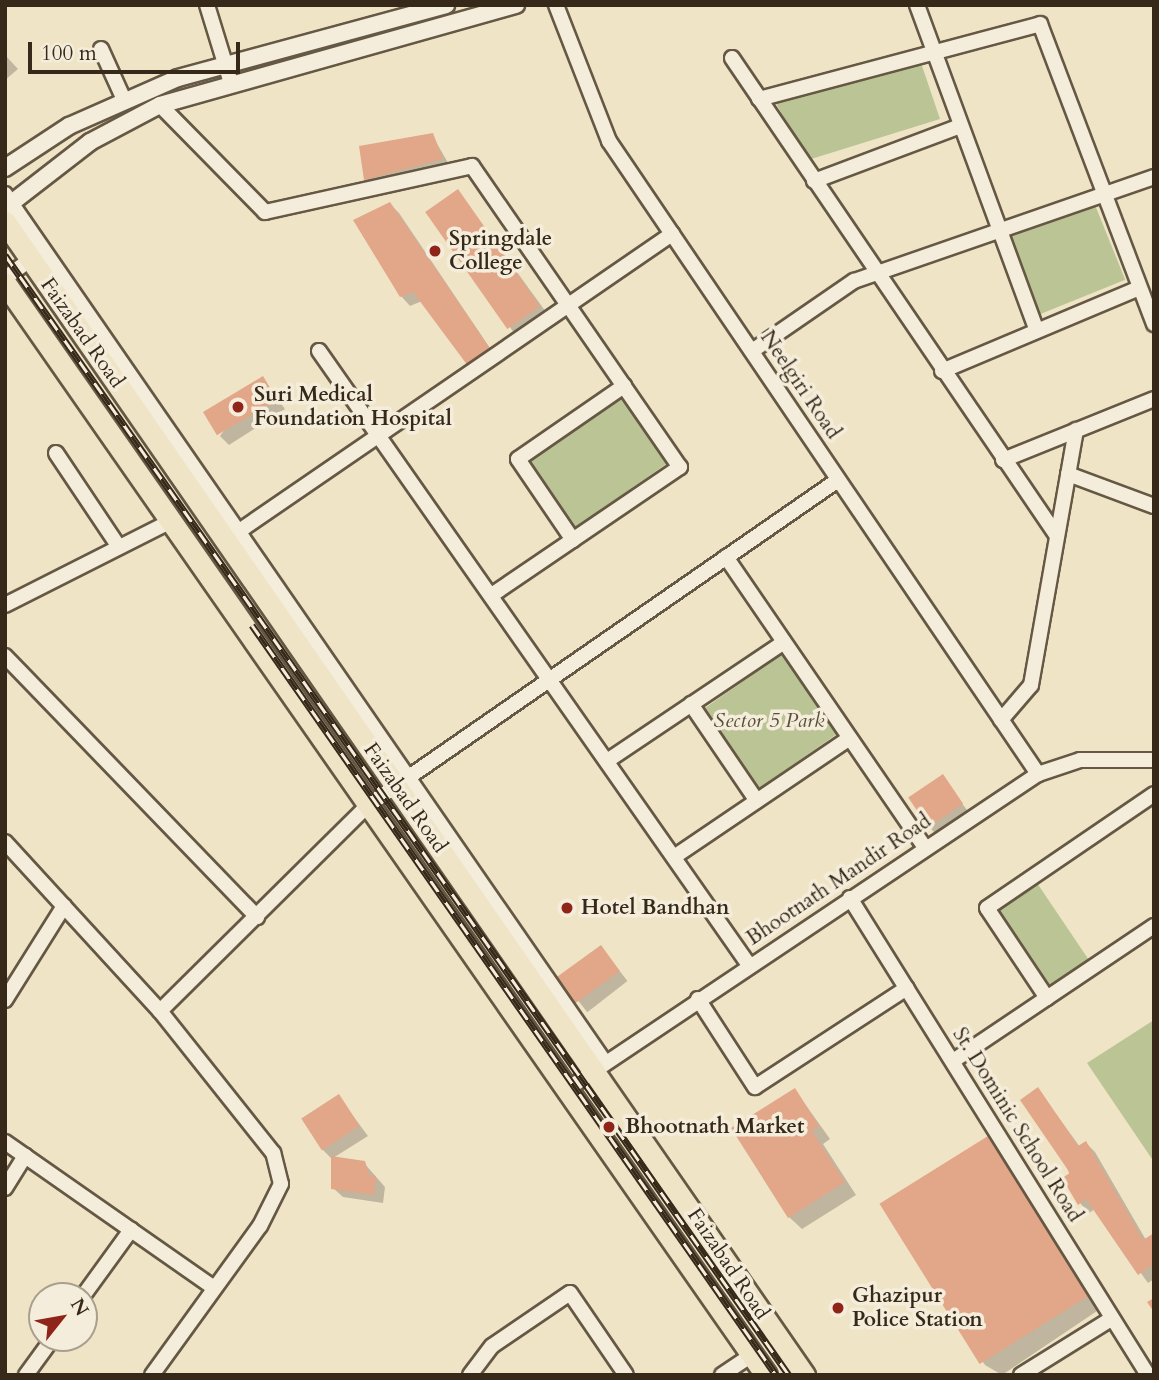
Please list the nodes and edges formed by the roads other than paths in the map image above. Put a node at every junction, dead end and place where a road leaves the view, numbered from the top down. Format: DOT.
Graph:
graph roads {
  1 [pos="206,5"];
  2 [pos="446,5"];
  3 [pos="516,5"];
  4 [pos="556,5"];
  5 [pos="917,5"];
  6 [pos="101,50"];
  7 [pos="933,50"];
  8 [pos="732,58"];
  9 [pos="225,65"];
  10 [pos="231,83"];
  11 [pos="759,99"];
  12 [pos="125,102"];
  13 [pos="160,105"];
  14 [pos="960,127"];
  15 [pos="5,168"];
  16 [pos="1154,177"];
  17 [pos="814,181"];
  18 [pos="1106,196"];
  19 [pos="7,207"];
  20 [pos="672,234"];
  21 [pos="1000,235"];
  22 [pos="31,259"];
  23 [pos="876,274"];
  24 [pos="5,281"];
  25 [pos="1139,288"];
  26 [pos="568,306"];
  27 [pos="1154,324"];
  28 [pos="1037,331"];
  29 [pos="319,351"];
  30 [pos="752,351"];
  31 [pos="942,371"];
  32 [pos="624,386"];
  33 [pos="1154,399"];
  34 [pos="1076,430"];
  35 [pos="379,435"];
  36 [pos="56,453"];
  37 [pos="1003,460"];
  38 [pos="1068,474"];
  39 [pos="838,480"];
  40 [pos="1154,506"];
  41 [pos="169,522"];
  42 [pos="232,536"];
  43 [pos="1057,536"];
  44 [pos="573,540"];
  45 [pos="119,547"];
  46 [pos="726,557"];
  47 [pos="492,595"];
  48 [pos="5,606"];
  49 [pos="784,642"];
  50 [pos="5,656"];
  51 [pos="549,678"];
  52 [pos="691,704"];
  53 [pos="1001,720"];
  54 [pos="850,738"];
  55 [pos="1154,760"];
  56 [pos="607,761"];
  57 [pos="1038,774"];
  58 [pos="401,780"];
  59 [pos="1154,794"];
  60 [pos="757,801"];
  61 [pos="367,806"];
  62 [pos="5,842"];
  63 [pos="925,848"];
  64 [pos="674,857"];
  65 [pos="850,898"];
  66 [pos="64,906"];
  67 [pos="257,917"];
  68 [pos="1154,926"];
  69 [pos="749,965"];
  70 [pos="907,988"];
  71 [pos="1047,998"];
  72 [pos="698,999"];
  73 [pos="5,1000"];
  74 [pos="160,1011"];
  75 [pos="953,1061"];
  76 [pos="600,1065"];
  77 [pos="566,1090"];
  78 [pos="5,1142"];
  79 [pos="25,1156"];
  80 [pos="5,1188"];
  81 [pos="131,1230"];
  82 [pos="93,1282"];
  83 [pos="214,1288"];
  84 [pos="1111,1319"];
  85 [pos="42,1352"];
  86 [pos="752,1355"];
  87 [pos="26,1375"];
  88 [pos="152,1375"];
  89 [pos="470,1375"];
  90 [pos="626,1375"];
  91 [pos="722,1375"];
  92 [pos="766,1375"];
  93 [pos="804,1375"];
  94 [pos="1021,1375"];
  95 [pos="1148,1375"];
  1 -- 9 [label="street"];
  2 -- 9 [label="street"];
  3 -- 10 [label="street"];
  4 -- 20 [label="street, Neelgiri Road"];
  5 -- 7 [label="street"];
  6 -- 12 [label="street"];
  7 -- 11 [label="street"];
  7 -- 14 [label="street"];
  7 -- 18 [label="street"];
  8 -- 11 [label="street"];
  9 -- 10 [label="street"];
  9 -- 12 [label="street"];
  10 -- 13 [label="street"];
  11 -- 17 [label="street"];
  12 -- 15 [label="street"];
  13 -- 19 [label="street"];
  13 -- 26 [label="street"];
  14 -- 17 [label="street"];
  14 -- 21 [label="street"];
  16 -- 18 [label="street"];
  17 -- 23 [label="street"];
  18 -- 21 [label="street"];
  18 -- 25 [label="street"];
  19 -- 22 [label="main road, Faizabad Road"];
  19 -- 42 [label="street"];
  20 -- 26 [label="street"];
  20 -- 30 [label="street, Neelgiri Road"];
  21 -- 23 [label="street"];
  21 -- 28 [label="street"];
  22 -- 24 [label="street"];
  22 -- 42 [label="main road, Faizabad Road"];
  23 -- 30 [label="street"];
  23 -- 31 [label="street"];
  24 -- 41 [label="main road, Faizabad Road"];
  25 -- 27 [label="street"];
  25 -- 28 [label="street"];
  26 -- 32 [label="street"];
  26 -- 35 [label="street"];
  28 -- 31 [label="street"];
  29 -- 35 [label="street"];
  30 -- 39 [label="street, Neelgiri Road"];
  31 -- 37 [label="street"];
  32 -- 44 [label="street"];
  32 -- 44 [label="street"];
  33 -- 34 [label="street"];
  34 -- 37 [label="street"];
  34 -- 38 [label="street"];
  35 -- 42 [label="street"];
  35 -- 47 [label="street"];
  36 -- 45 [label="street"];
  37 -- 43 [label="street"];
  38 -- 40 [label="street"];
  38 -- 43 [label="street"];
  39 -- 46 [label="street"];
  39 -- 53 [label="street, Neelgiri Road"];
  41 -- 45 [label="street"];
  41 -- 61 [label="main road, Faizabad Road"];
  42 -- 58 [label="main road, Faizabad Road"];
  43 -- 53 [label="street"];
  44 -- 47 [label="street"];
  45 -- 48 [label="street"];
  46 -- 49 [label="street"];
  46 -- 51 [label="street"];
  47 -- 51 [label="street"];
  49 -- 52 [label="street"];
  49 -- 54 [label="street"];
  50 -- 67 [label="street"];
  51 -- 56 [label="street"];
  51 -- 58 [label="street"];
  52 -- 56 [label="street"];
  52 -- 60 [label="street"];
  53 -- 57 [label="street, Neelgiri Road"];
  54 -- 60 [label="street"];
  54 -- 63 [label="street"];
  55 -- 57 [label="street, Bhootnath Mandir Road"];
  56 -- 64 [label="street"];
  57 -- 63 [label="street, Bhootnath Mandir Road"];
  58 -- 61 [label="street"];
  58 -- 76 [label="main road, Faizabad Road"];
  59 -- 71 [label="street"];
  60 -- 64 [label="street"];
  61 -- 67 [label="street"];
  61 -- 77 [label="main road, Faizabad Road"];
  62 -- 66 [label="street"];
  63 -- 65 [label="street, Bhootnath Mandir Road"];
  64 -- 69 [label="street"];
  65 -- 69 [label="street, Bhootnath Mandir Road"];
  65 -- 70 [label="street, St. Dominic School Road"];
  66 -- 73 [label="street"];
  66 -- 74 [label="street"];
  67 -- 74 [label="street"];
  68 -- 71 [label="street"];
  69 -- 72 [label="street, Bhootnath Mandir Road"];
  70 -- 72 [label="street"];
  70 -- 75 [label="street, St. Dominic School Road"];
  71 -- 75 [label="street"];
  72 -- 76 [label="street, Bhootnath Mandir Road"];
  74 -- 83 [label="street"];
  75 -- 84 [label="street, St. Dominic School Road"];
  76 -- 77 [label="street, Bhootnath Mandir Road"];
  76 -- 93 [label="main road, Faizabad Road"];
  77 -- 86 [label="main road, Faizabad Road"];
  78 -- 79 [label="street"];
  79 -- 80 [label="street"];
  79 -- 81 [label="street"];
  81 -- 82 [label="street"];
  81 -- 83 [label="street"];
  83 -- 88 [label="street"];
  84 -- 94 [label="street"];
  84 -- 95 [label="street, St. Dominic School Road"];
  85 -- 87 [label="street"];
  86 -- 91 [label="street"];
  86 -- 92 [label="main road, Faizabad Road"];
  89 -- 90 [label="street"];
}
